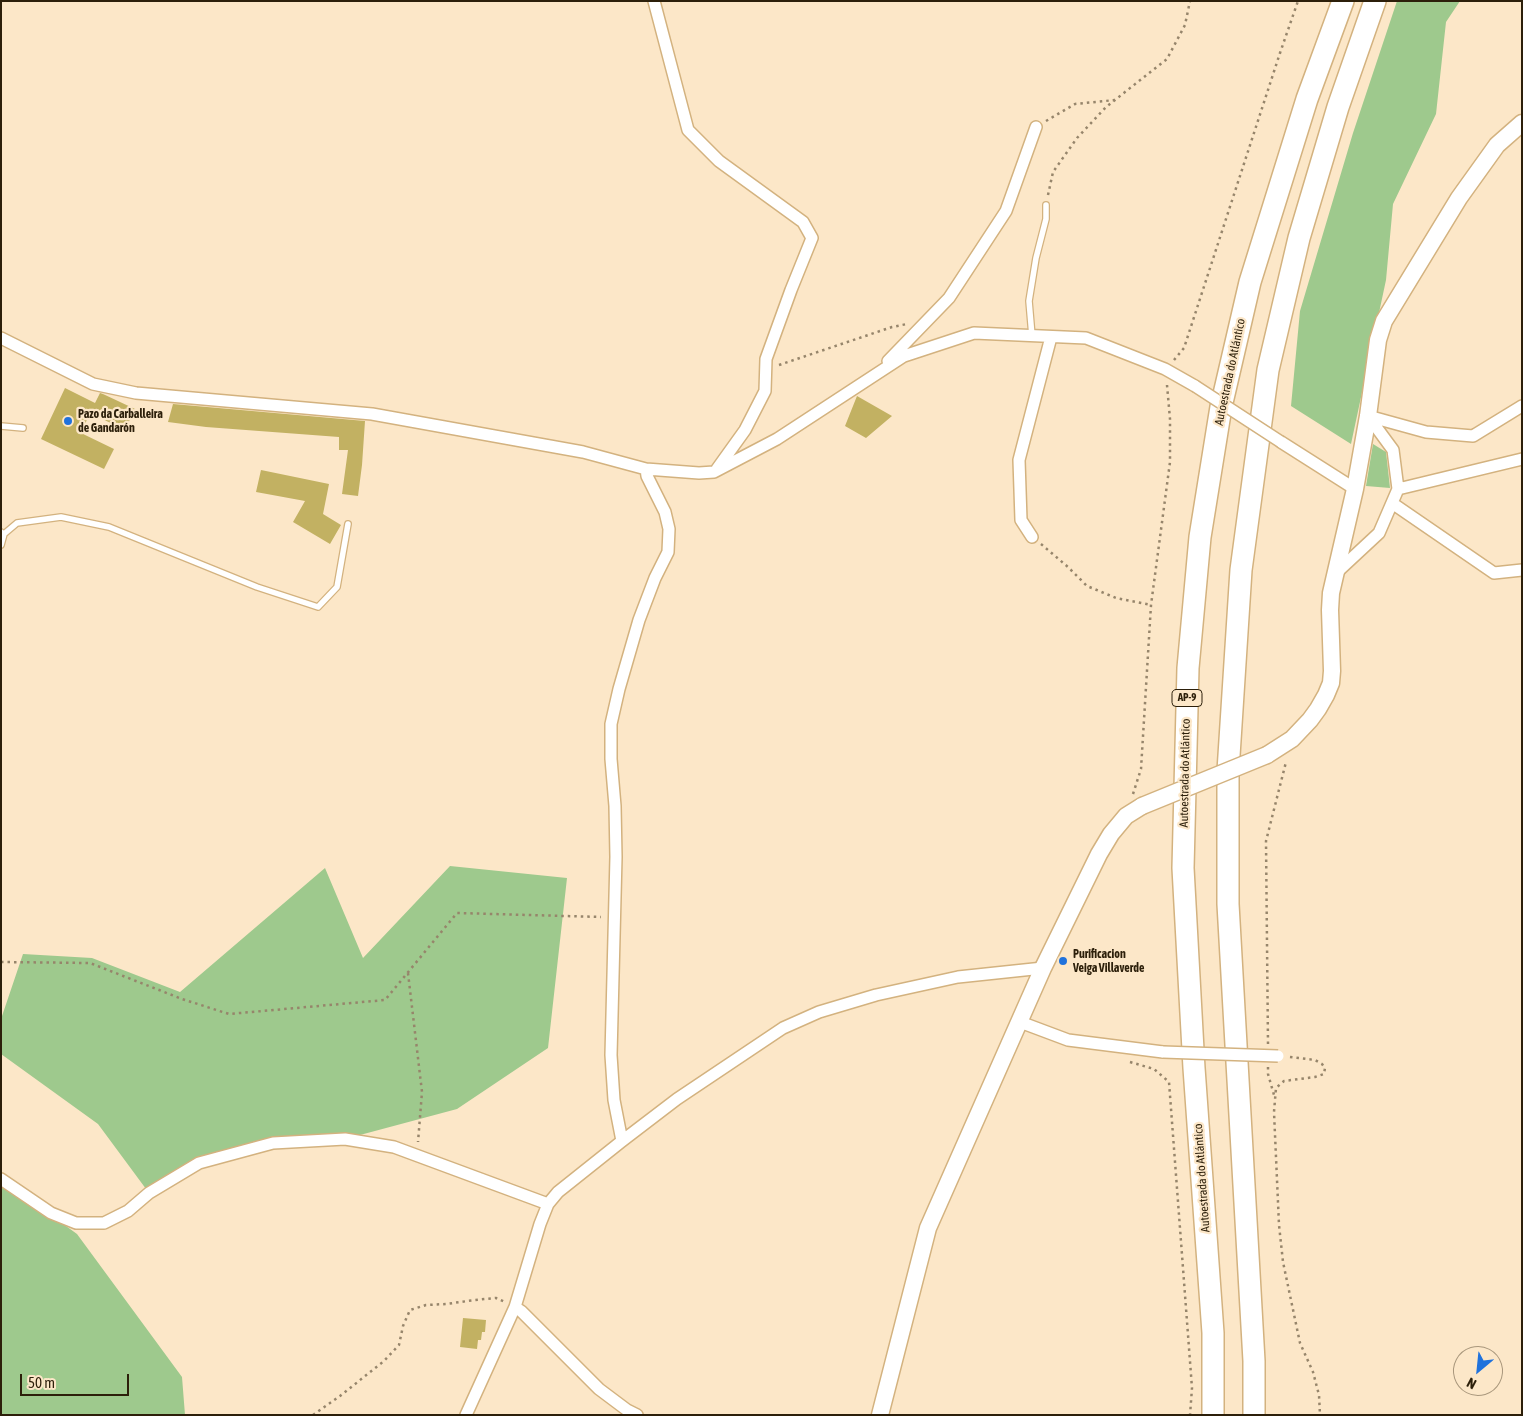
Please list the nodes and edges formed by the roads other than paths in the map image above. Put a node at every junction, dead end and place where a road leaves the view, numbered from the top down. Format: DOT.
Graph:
graph roads {
  1 [pos="654,1"];
  2 [pos="1343,1"];
  3 [pos="1375,1"];
  4 [pos="1522,123"];
  5 [pos="1036,127"];
  6 [pos="1046,205"];
  7 [pos="1032,336"];
  8 [pos="1051,337"];
  9 [pos="1,338"];
  10 [pos="873,376"];
  11 [pos="1522,406"];
  12 [pos="1368,416"];
  13 [pos="1,426"];
  14 [pos="23,428"];
  15 [pos="1522,459"];
  16 [pos="646,469"];
  17 [pos="714,472"];
  18 [pos="1398,489"];
  19 [pos="1355,490"];
  20 [pos="1392,503"];
  21 [pos="348,524"];
  22 [pos="3,533"];
  23 [pos="1032,537"];
  24 [pos="1,545"];
  25 [pos="1522,570"];
  26 [pos="1335,575"];
  27 [pos="1043,968"];
  28 [pos="1020,1022"];
  29 [pos="1278,1056"];
  30 [pos="622,1141"];
  31 [pos="1,1179"];
  32 [pos="548,1204"];
  33 [pos="515,1307"];
  34 [pos="466,1415"];
  35 [pos="637,1415"];
  36 [pos="880,1415"];
  37 [pos="1213,1415"];
  38 [pos="1254,1415"];
  1 -- 17 [label="street"];
  2 -- 37 [label="highway, Autoestrada do Atlántico / AP-9"];
  3 -- 38 [label="highway"];
  4 -- 12 [label="street"];
  5 -- 10 [label="street"];
  6 -- 7 [label="lane"];
  7 -- 8 [label="street"];
  7 -- 10 [label="street"];
  8 -- 19 [label="street, bridge"];
  8 -- 23 [label="street"];
  9 -- 16 [label="street"];
  10 -- 17 [label="street"];
  11 -- 12 [label="street"];
  12 -- 18 [label="street"];
  12 -- 19 [label="street"];
  13 -- 14 [label="lane"];
  15 -- 18 [label="street"];
  16 -- 17 [label="street"];
  16 -- 30 [label="street"];
  18 -- 20 [label="street"];
  19 -- 26 [label="street"];
  20 -- 25 [label="street"];
  20 -- 26 [label="street"];
  21 -- 22 [label="lane"];
  22 -- 24 [label="lane"];
  26 -- 27 [label="street, bridge"];
  27 -- 28 [label="street"];
  27 -- 30 [label="street"];
  28 -- 29 [label="street, bridge"];
  28 -- 36 [label="street"];
  30 -- 32 [label="street"];
  31 -- 32 [label="street"];
  32 -- 33 [label="street"];
  33 -- 34 [label="street"];
  33 -- 35 [label="street"];
}
